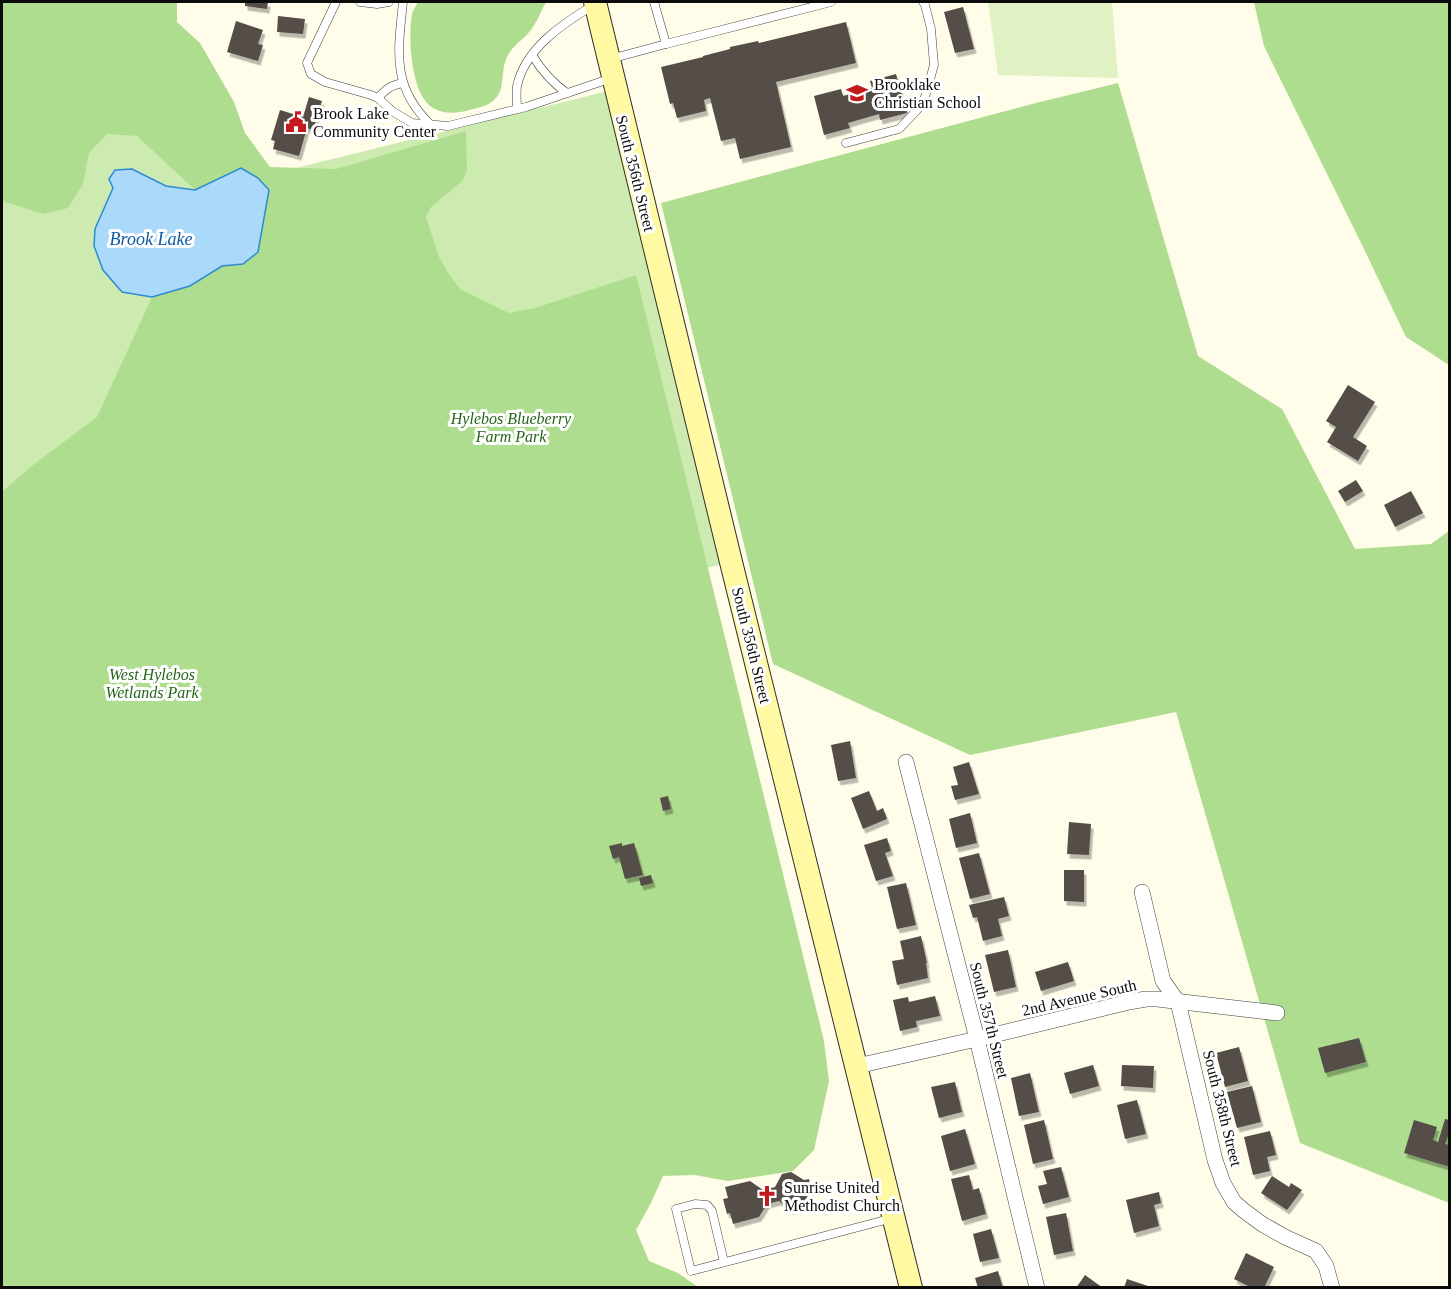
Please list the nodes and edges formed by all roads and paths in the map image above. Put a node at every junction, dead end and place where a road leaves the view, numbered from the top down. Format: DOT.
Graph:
graph roads {
  1 [pos="336,2"];
  2 [pos="360,2"];
  3 [pos="389,2"];
  4 [pos="403,2"];
  5 [pos="654,2"];
  6 [pos="831,2"];
  7 [pos="923,2"];
  8 [pos="595,3"];
  9 [pos="666,44"];
  10 [pos="532,55"];
  11 [pos="611,69"];
  12 [pos="403,83"];
  13 [pos="567,93"];
  14 [pos="378,98"];
  15 [pos="517,109"];
  16 [pos="431,125"];
  17 [pos="846,143"];
  18 [pos="906,762"];
  19 [pos="1142,892"];
  20 [pos="1178,1002"];
  21 [pos="1277,1013"];
  22 [pos="977,1039"];
  23 [pos="857,1066"];
  24 [pos="894,1218"];
  25 [pos="724,1262"];
  26 [pos="911,1287"];
  27 [pos="1037,1287"];
  28 [pos="1332,1287"];
  1 -- 14 [label="lane"];
  2 -- 3 [label="lane"];
  4 -- 12 [label="lane"];
  5 -- 9 [label="lane"];
  6 -- 9 [label="lane"];
  7 -- 17 [label="lane"];
  8 -- 10 [label="lane"];
  8 -- 11 [label="main road, South 356th Street"];
  9 -- 11 [label="lane"];
  10 -- 13 [label="lane"];
  10 -- 15 [label="lane"];
  11 -- 13 [label="lane"];
  11 -- 23 [label="main road, South 356th Street"];
  12 -- 14 [label="lane"];
  12 -- 16 [label="lane"];
  13 -- 15 [label="lane"];
  14 -- 16 [label="lane"];
  15 -- 16 [label="lane"];
  18 -- 22 [label="street, South 357th Street"];
  19 -- 20 [label="street, South 358th Street"];
  20 -- 21 [label="street, 2nd Avenue South"];
  20 -- 22 [label="street, 2nd Avenue South"];
  20 -- 28 [label="street, South 358th Street"];
  22 -- 23 [label="street, 2nd Avenue South"];
  22 -- 27 [label="street, South 357th Street"];
  23 -- 24 [label="main road, South 356th Street"];
  24 -- 25 [label="lane"];
  24 -- 26 [label="main road, South 356th Street"];
  25 -- 25 [label="lane"];
}
